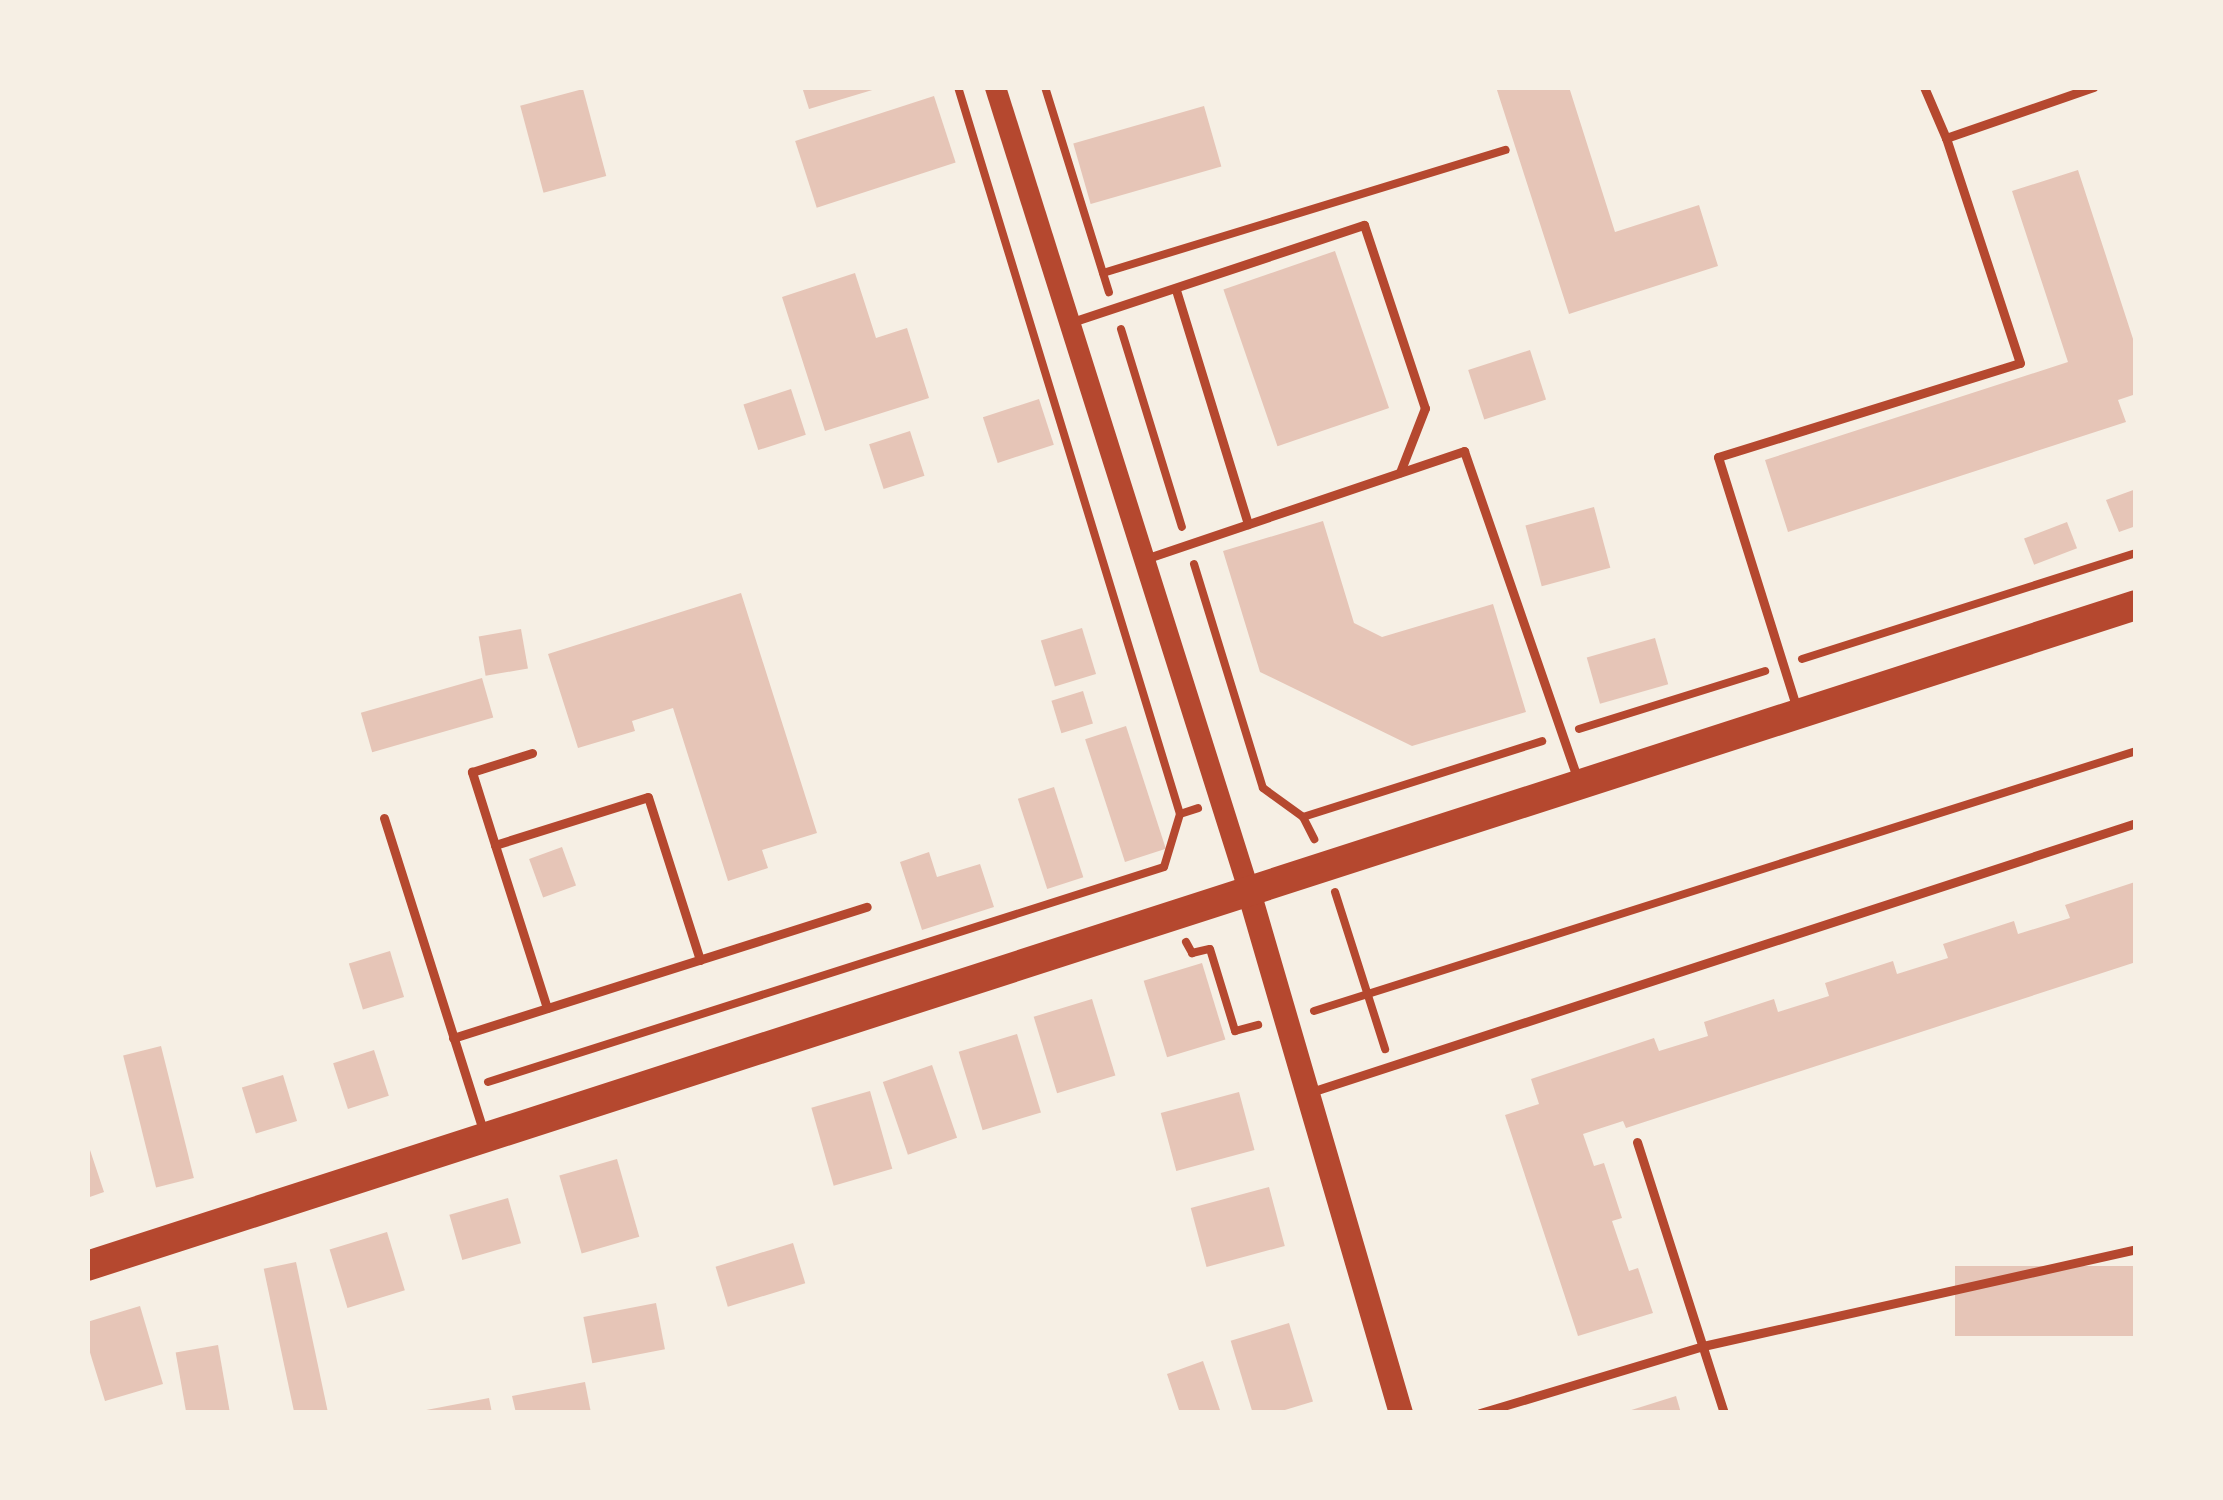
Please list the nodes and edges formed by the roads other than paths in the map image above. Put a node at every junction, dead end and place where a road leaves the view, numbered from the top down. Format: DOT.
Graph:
graph roads {
  1 [pos="994,87"];
  2 [pos="1924,87"];
  3 [pos="2093,87"];
  4 [pos="1946,138"];
  5 [pos="1176,290"];
  6 [pos="1069,323"];
  7 [pos="1400,472"];
  8 [pos="1248,524"];
  9 [pos="1144,560"];
  10 [pos="2136,605"];
  11 [pos="1798,714"];
  12 [pos="532,753"];
  13 [pos="1580,785"];
  14 [pos="384,818"];
  15 [pos="2136,823"];
  16 [pos="495,844"];
  17 [pos="1249,892"];
  18 [pos="867,907"];
  19 [pos="700,960"];
  20 [pos="548,1008"];
  21 [pos="453,1038"];
  22 [pos="1308,1093"];
  23 [pos="485,1137"];
  24 [pos="1637,1142"];
  25 [pos="2136,1249"];
  26 [pos="87,1266"];
  27 [pos="1703,1346"];
  28 [pos="1401,1413"];
  29 [pos="1480,1413"];
  30 [pos="1724,1413"];
  1 -- 6 [label="street"];
  2 -- 4 [label="lane"];
  3 -- 4 [label="lane"];
  4 -- 11 [label="lane"];
  5 -- 6 [label="lane"];
  5 -- 7 [label="lane"];
  5 -- 8 [label="lane"];
  6 -- 9 [label="street"];
  7 -- 8 [label="lane"];
  7 -- 13 [label="lane"];
  8 -- 9 [label="lane"];
  9 -- 17 [label="street"];
  10 -- 11 [label="main road"];
  11 -- 13 [label="main road"];
  12 -- 16 [label="lane"];
  13 -- 17 [label="main road"];
  14 -- 21 [label="lane"];
  15 -- 22 [label="lane"];
  16 -- 19 [label="lane"];
  16 -- 20 [label="lane"];
  17 -- 22 [label="main road"];
  17 -- 23 [label="main road"];
  18 -- 19 [label="lane"];
  19 -- 20 [label="lane"];
  20 -- 21 [label="lane"];
  21 -- 23 [label="lane"];
  22 -- 28 [label="main road"];
  23 -- 26 [label="main road"];
  24 -- 27 [label="lane"];
  25 -- 27 [label="lane"];
  27 -- 29 [label="lane"];
  27 -- 30 [label="lane"];
}
